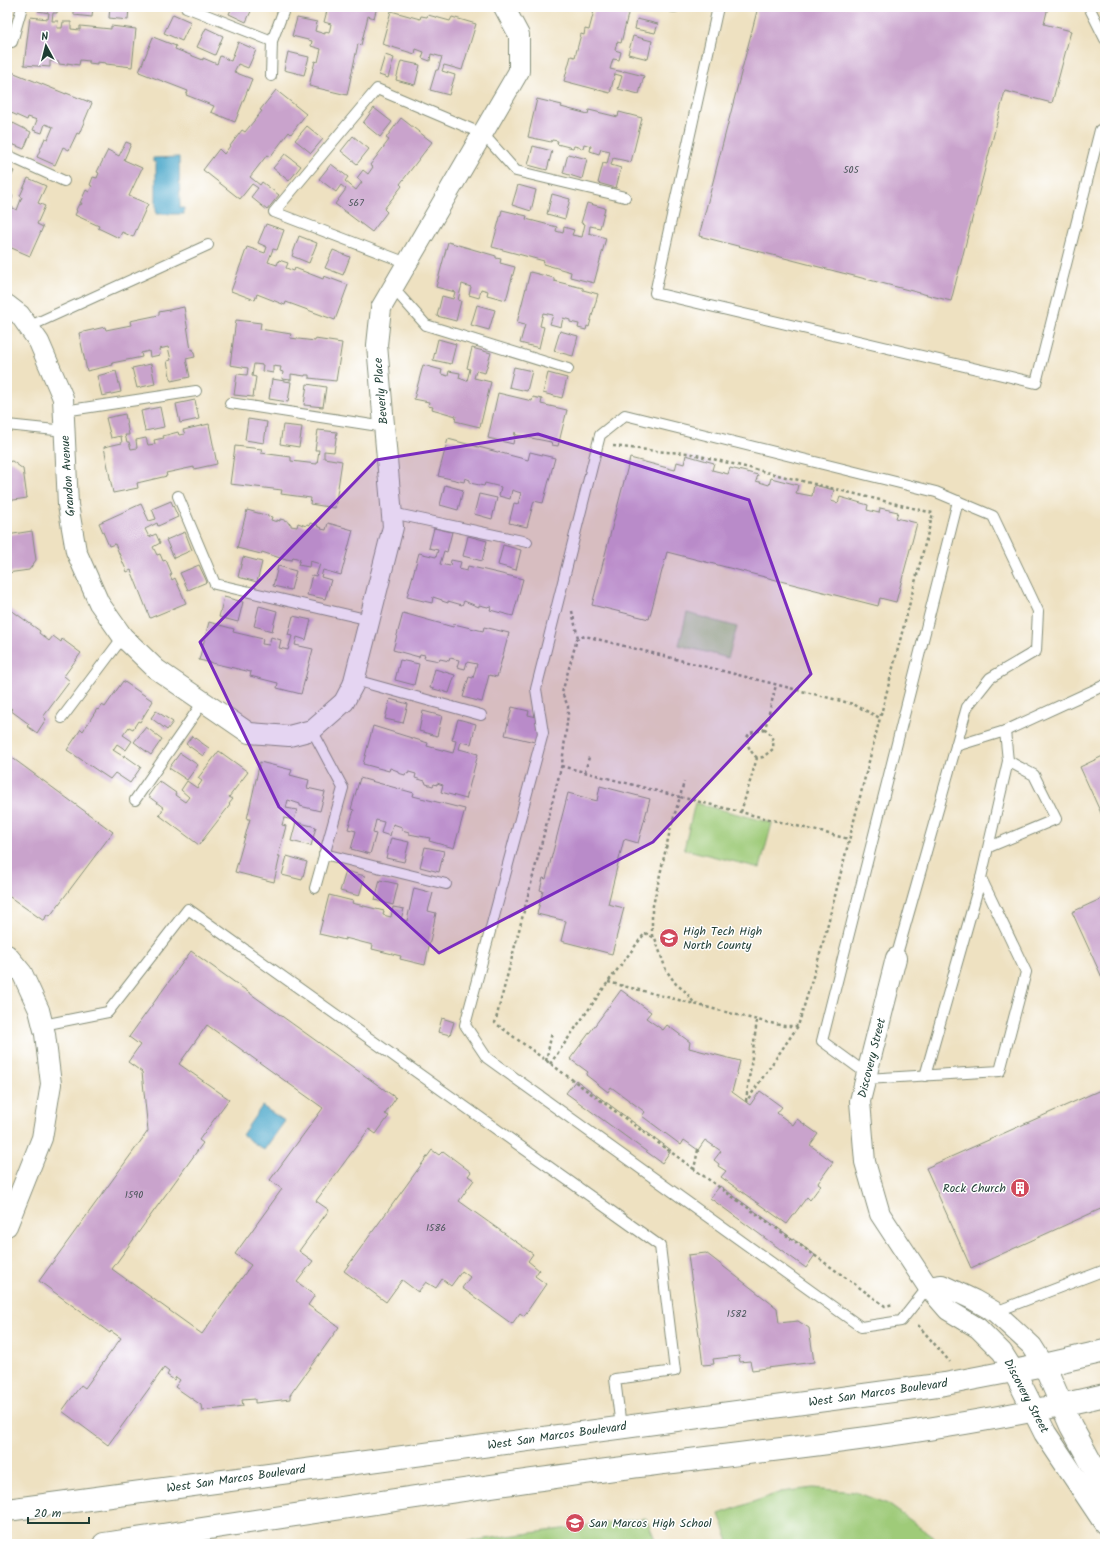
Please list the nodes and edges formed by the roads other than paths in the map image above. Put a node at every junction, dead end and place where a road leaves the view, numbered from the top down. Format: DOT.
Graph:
graph roads {
  1 [pos="22,7"];
  2 [pos="186,7"];
  3 [pos="286,7"];
  4 [pos="504,7"];
  5 [pos="718,7"];
  6 [pos="1089,7"];
  7 [pos="1105,39"];
  8 [pos="272,41"];
  9 [pos="12,42"];
  10 [pos="271,76"];
  11 [pos="1100,130"];
  12 [pos="483,134"];
  13 [pos="7,155"];
  14 [pos="64,181"];
  15 [pos="625,196"];
  16 [pos="208,245"];
  17 [pos="407,263"];
  18 [pos="393,288"];
  19 [pos="7,305"];
  20 [pos="28,327"];
  21 [pos="568,369"];
  22 [pos="196,391"];
  23 [pos="230,403"];
  24 [pos="64,421"];
  25 [pos="7,425"];
  26 [pos="385,427"];
  27 [pos="178,496"];
  28 [pos="958,501"];
  29 [pos="392,513"];
  30 [pos="527,542"];
  31 [pos="370,620"];
  32 [pos="123,637"];
  33 [pos="355,680"];
  34 [pos="1105,684"];
  35 [pos="203,702"];
  36 [pos="481,714"];
  37 [pos="62,718"];
  38 [pos="312,730"];
  39 [pos="1005,731"];
  40 [pos="249,733"];
  41 [pos="956,746"];
  42 [pos="1008,761"];
  43 [pos="135,800"];
  44 [pos="989,847"];
  45 [pos="324,854"];
  46 [pos="982,878"];
  47 [pos="446,884"];
  48 [pos="315,888"];
  49 [pos="7,955"];
  50 [pos="896,958"];
  51 [pos="44,1029"];
  52 [pos="924,1076"];
  53 [pos="866,1077"];
  54 [pos="7,1226"];
  55 [pos="1105,1270"];
  56 [pos="928,1287"];
  57 [pos="995,1312"];
  58 [pos="1105,1351"];
  59 [pos="1044,1365"];
  60 [pos="1014,1371"];
  61 [pos="1105,1395"];
  62 [pos="1062,1405"];
  63 [pos="1034,1411"];
  64 [pos="621,1428"];
  65 [pos="1105,1488"];
  66 [pos="7,1510"];
  67 [pos="1105,1523"];
  68 [pos="104,1544"];
  1 -- 9 [label="lane"];
  2 -- 8 [label="lane"];
  3 -- 8 [label="lane"];
  4 -- 12 [label="street, Beverly Place"];
  5 -- 11 [label="lane"];
  6 -- 7 [label="lane"];
  8 -- 10 [label="lane"];
  12 -- 15 [label="lane"];
  12 -- 17 [label="street, Beverly Place"];
  12 -- 17 [label="lane"];
  13 -- 14 [label="lane"];
  16 -- 20 [label="lane"];
  17 -- 18 [label="street, Beverly Place"];
  18 -- 21 [label="lane"];
  18 -- 26 [label="street, Beverly Place"];
  19 -- 20 [label="street, Grandon Avenue"];
  20 -- 24 [label="street, Grandon Avenue"];
  22 -- 24 [label="lane"];
  23 -- 26 [label="lane"];
  24 -- 25 [label="lane"];
  24 -- 32 [label="street, Grandon Avenue"];
  26 -- 29 [label="street, Beverly Place"];
  27 -- 31 [label="lane"];
  28 -- 41 [label="lane"];
  28 -- 53 [label="lane"];
  28 -- 56 [label="lane"];
  29 -- 30 [label="lane"];
  29 -- 31 [label="street, Beverly Place"];
  31 -- 33 [label="street, Beverly Place"];
  32 -- 35 [label="street, Grandon Avenue"];
  32 -- 37 [label="lane"];
  33 -- 36 [label="lane"];
  33 -- 38 [label="street, Beverly Place"];
  34 -- 39 [label="lane"];
  35 -- 40 [label="street, Grandon Avenue"];
  35 -- 43 [label="lane"];
  38 -- 40 [label="street, Beverly Place"];
  38 -- 45 [label="lane"];
  39 -- 41 [label="lane"];
  39 -- 42 [label="lane"];
  41 -- 50 [label="lane"];
  42 -- 44 [label="lane"];
  42 -- 44 [label="lane"];
  44 -- 46 [label="lane"];
  45 -- 47 [label="lane"];
  45 -- 48 [label="lane"];
  46 -- 52 [label="lane"];
  46 -- 52 [label="lane"];
  49 -- 51 [label="street"];
  50 -- 53 [label="street, Discovery Street"];
  51 -- 54 [label="street"];
  51 -- 64 [label="lane"];
  52 -- 53 [label="lane"];
  53 -- 56 [label="street, Discovery Street"];
  55 -- 57 [label="lane"];
  56 -- 57 [label="street"];
  56 -- 60 [label="street, Discovery Street"];
  57 -- 59 [label="street"];
  58 -- 59 [label="main road, West San Marcos Boulevard"];
  59 -- 60 [label="main road, West San Marcos Boulevard"];
  59 -- 62 [label="main road"];
  60 -- 63 [label="main road, Discovery Street"];
  60 -- 64 [label="main road, West San Marcos Boulevard"];
  61 -- 62 [label="main road"];
  62 -- 63 [label="main road"];
  62 -- 65 [label="main road"];
  63 -- 67 [label="main road, Discovery Street"];
  63 -- 68 [label="main road"];
  64 -- 66 [label="main road, West San Marcos Boulevard"];
}
